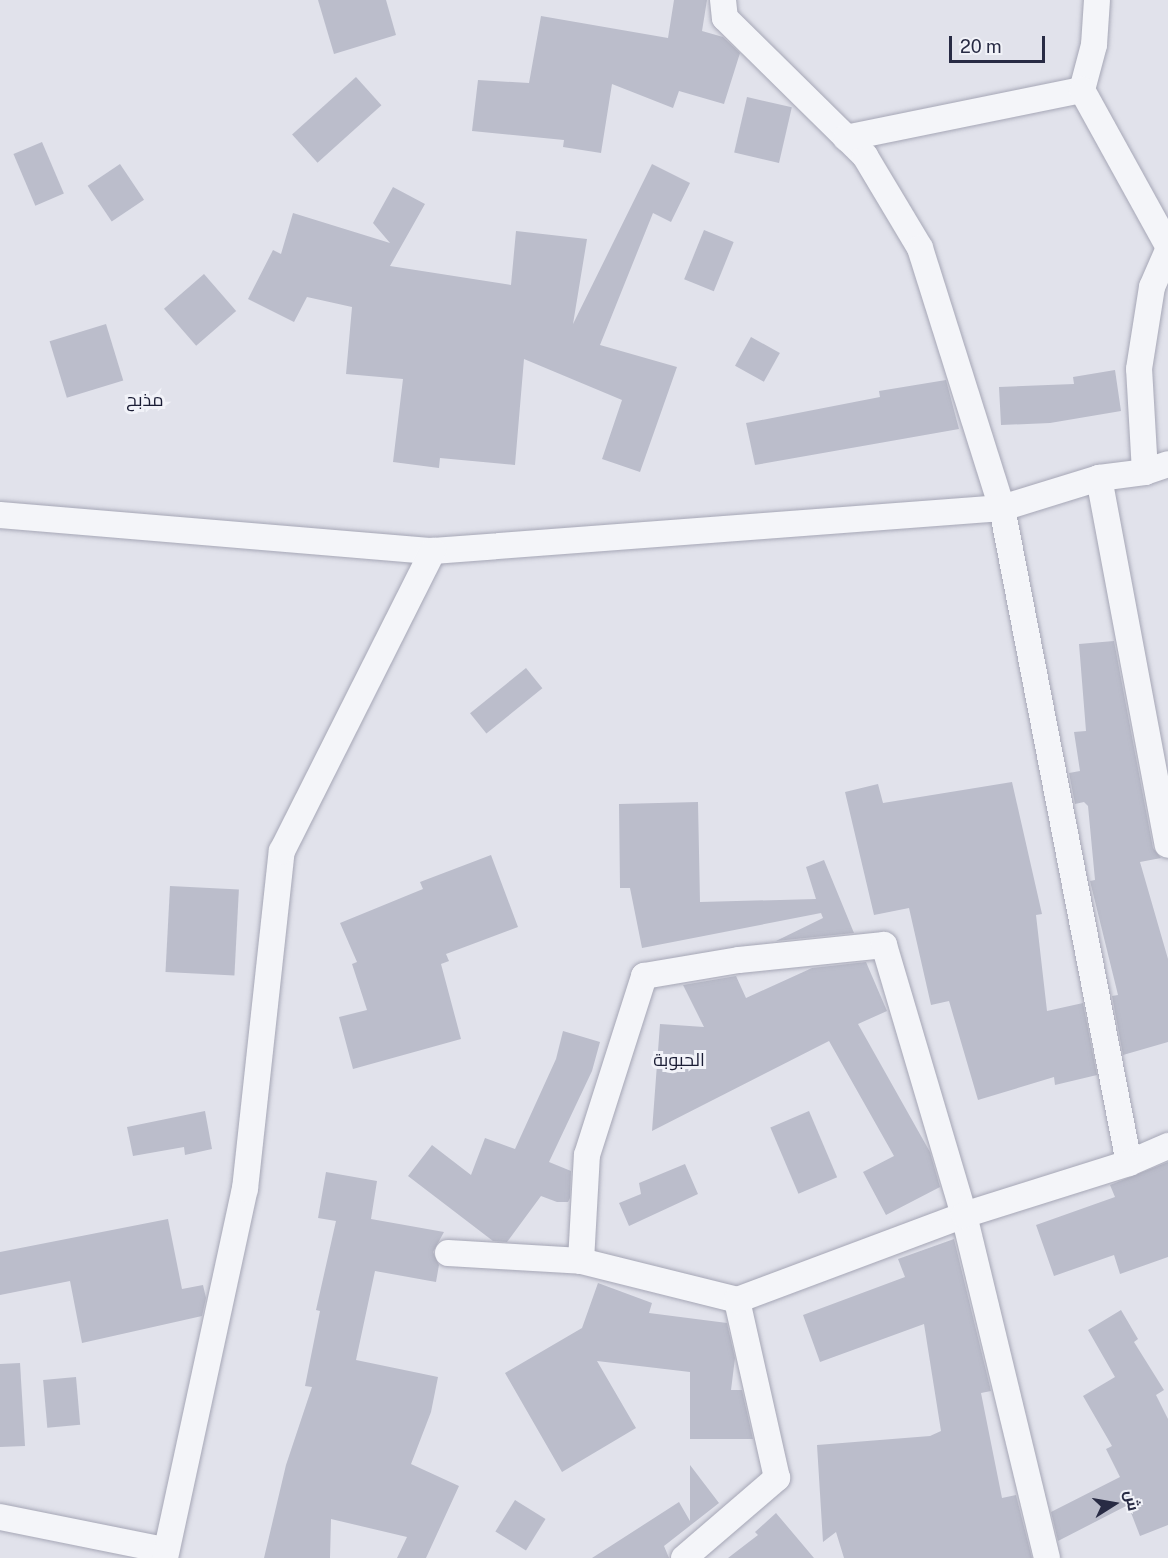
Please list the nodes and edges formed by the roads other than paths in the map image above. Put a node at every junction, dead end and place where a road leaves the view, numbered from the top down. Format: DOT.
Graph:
graph roads {
  1 [pos="723,0"];
  2 [pos="1097,0"];
  3 [pos="1082,90"];
  4 [pos="846,138"];
  5 [pos="1168,246"];
  6 [pos="1168,250"];
  7 [pos="1156,468"];
  8 [pos="1099,478"];
  9 [pos="1002,508"];
  10 [pos="0,515"];
  11 [pos="433,551"];
  12 [pos="1168,845"];
  13 [pos="1168,1146"];
  14 [pos="1129,1163"];
  15 [pos="964,1215"];
  16 [pos="448,1253"];
  17 [pos="580,1261"];
  18 [pos="737,1300"];
  19 [pos="0,1517"];
  20 [pos="165,1554"];
  21 [pos="684,1558"];
  22 [pos="1047,1558"];
  1 -- 4 [label="street"];
  2 -- 3 [label="street"];
  3 -- 4 [label="street"];
  3 -- 5 [label="street"];
  4 -- 9 [label="street"];
  6 -- 7 [label="street"];
  7 -- 8 [label="street"];
  8 -- 9 [label="street"];
  8 -- 12 [label="street"];
  9 -- 11 [label="street"];
  9 -- 14 [label="street"];
  10 -- 11 [label="street"];
  11 -- 20 [label="street"];
  13 -- 14 [label="street"];
  14 -- 15 [label="street"];
  15 -- 17 [label="street"];
  15 -- 18 [label="street"];
  15 -- 22 [label="street"];
  16 -- 17 [label="street"];
  17 -- 18 [label="street"];
  18 -- 21 [label="street"];
  19 -- 20 [label="street"];
}
